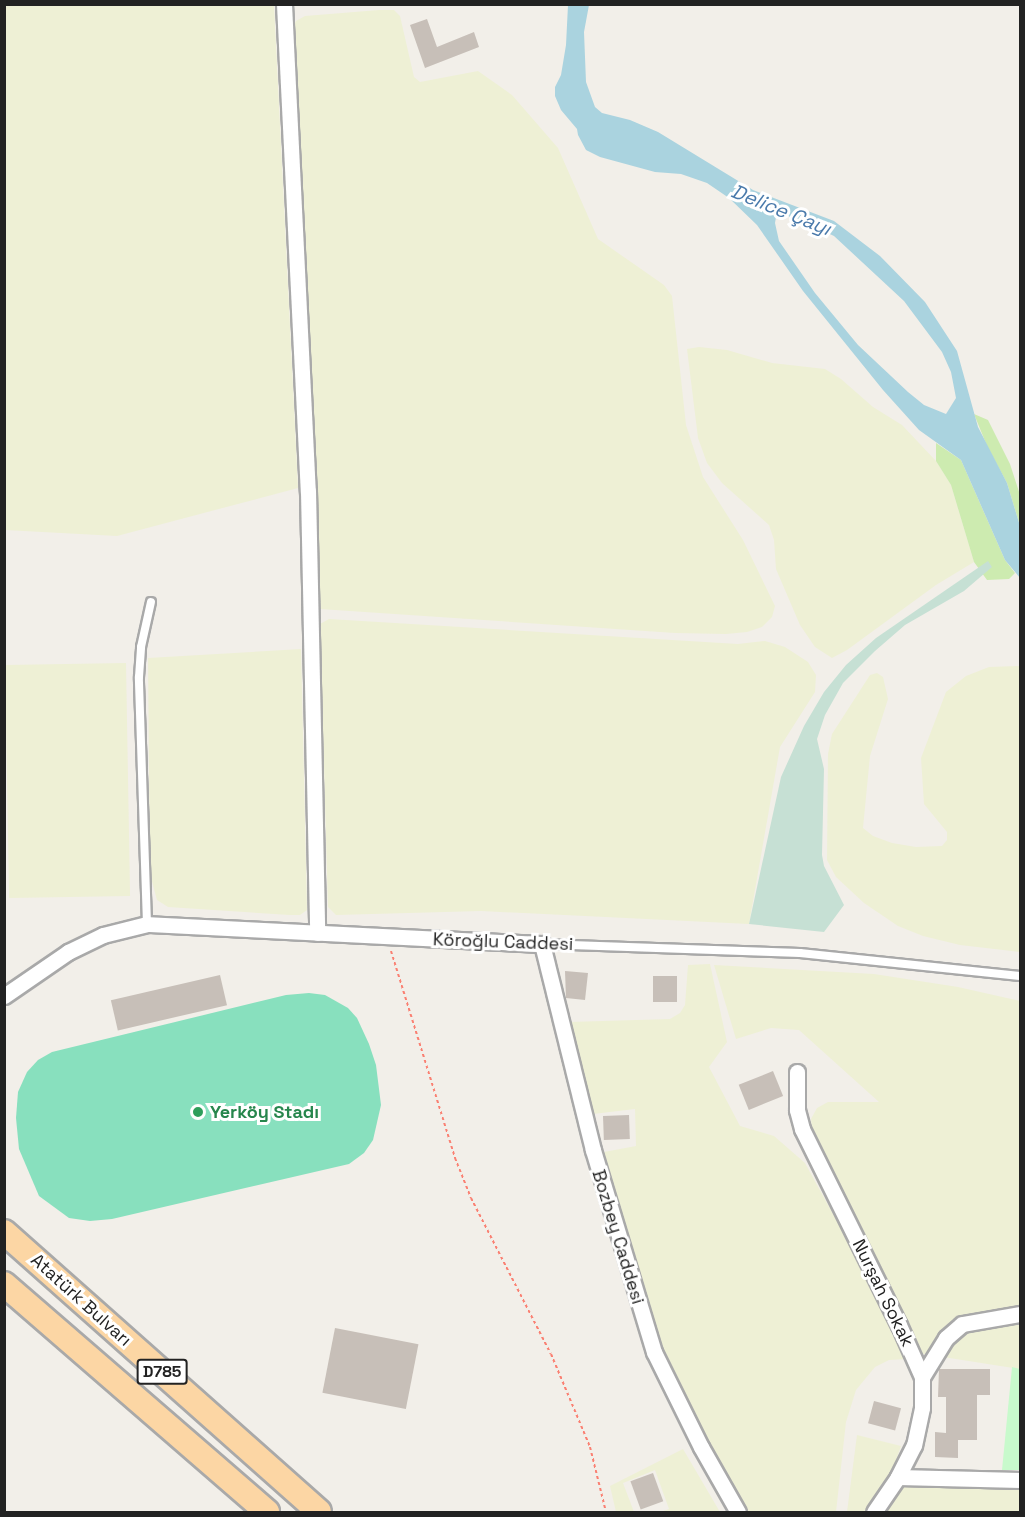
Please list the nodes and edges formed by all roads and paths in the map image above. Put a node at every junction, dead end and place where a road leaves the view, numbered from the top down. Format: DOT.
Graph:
graph roads {
  1 [pos="284,4"];
  2 [pos="151,602"];
  3 [pos="147,924"];
  4 [pos="317,933"];
  5 [pos="386,937"];
  6 [pos="542,944"];
  7 [pos="1020,976"];
  8 [pos="4,996"];
  9 [pos="797,1072"];
  10 [pos="4,1232"];
  11 [pos="4,1284"];
  12 [pos="1020,1314"];
  13 [pos="922,1377"];
  14 [pos="898,1477"];
  15 [pos="1020,1480"];
  16 [pos="267,1512"];
  17 [pos="319,1512"];
  18 [pos="606,1512"];
  19 [pos="738,1512"];
  20 [pos="874,1512"];
  1 -- 4 [label="street"];
  2 -- 3 [label="lane"];
  3 -- 4 [label="street, Köroğlu Caddesi"];
  3 -- 8 [label="street, Köroğlu Caddesi"];
  4 -- 5 [label="street, Köroğlu Caddesi"];
  5 -- 6 [label="street, Köroğlu Caddesi"];
  5 -- 18 [label="path"];
  6 -- 7 [label="lane, Köroğlu Caddesi"];
  6 -- 19 [label="street, Bozbey Caddesi"];
  9 -- 13 [label="street, Nurşah Sokak"];
  10 -- 17 [label="main road, Atatürk Bulvarı / D785"];
  11 -- 16 [label="main road, D785"];
  12 -- 13 [label="street"];
  13 -- 14 [label="street, Nurşah Sokak"];
  14 -- 15 [label="street"];
  14 -- 20 [label="street, Nurşah Sokak"];
}
